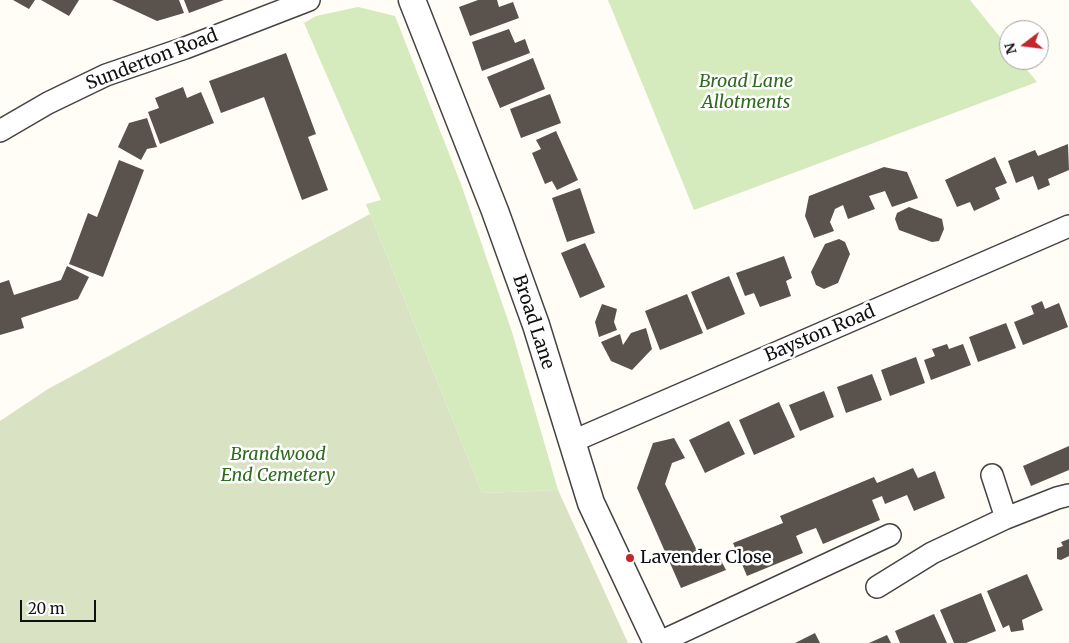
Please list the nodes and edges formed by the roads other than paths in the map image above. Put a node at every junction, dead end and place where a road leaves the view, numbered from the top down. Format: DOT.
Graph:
graph roads {
  1 [pos="309,0"];
  2 [pos="412,0"];
  3 [pos="0,131"];
  4 [pos="1069,226"];
  5 [pos="571,442"];
  6 [pos="992,475"];
  7 [pos="1069,495"];
  8 [pos="1006,518"];
  9 [pos="890,535"];
  10 [pos="877,587"];
  11 [pos="658,643"];
  1 -- 3 [label="street, Sunderton Road"];
  2 -- 5 [label="street, Broad Lane"];
  4 -- 5 [label="street, Bayston Road"];
  5 -- 11 [label="street, Broad Lane"];
  6 -- 8 [label="street"];
  7 -- 8 [label="street"];
  8 -- 10 [label="street"];
  9 -- 11 [label="street"];
}
